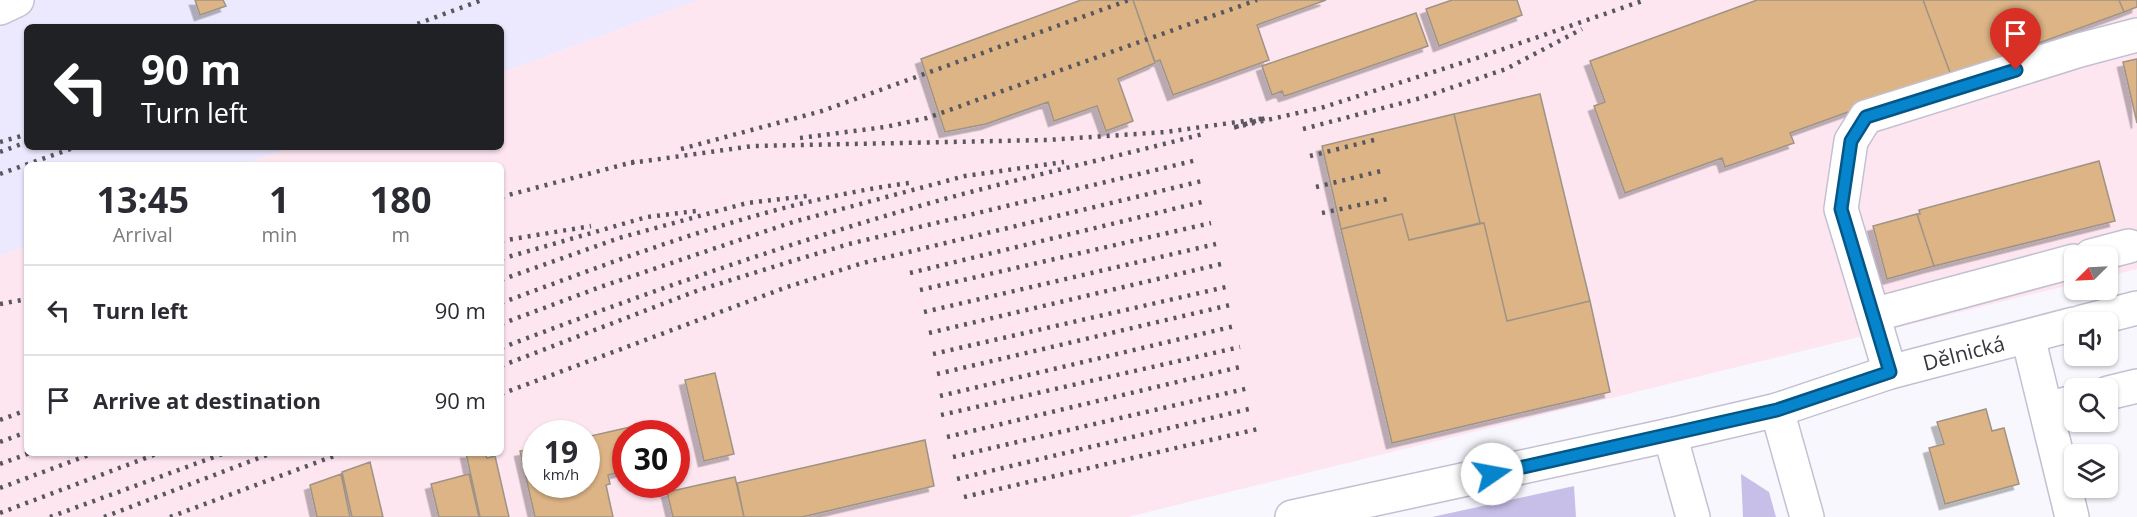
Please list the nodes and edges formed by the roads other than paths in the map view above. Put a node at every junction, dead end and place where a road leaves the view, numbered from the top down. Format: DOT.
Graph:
graph roads {
  1 [pos="17,0"];
  2 [pos="0,8"];
  3 [pos="2137,35"];
  4 [pos="2129,246"];
  5 [pos="2118,249"];
  6 [pos="2064,264"];
  7 [pos="2137,308"];
  8 [pos="2118,313"];
  9 [pos="1873,315"];
  10 [pos="2064,327"];
  11 [pos="2028,337"];
  12 [pos="1890,372"];
  13 [pos="2137,386"];
  14 [pos="2118,391"];
  15 [pos="2061,406"];
  16 [pos="1777,410"];
  17 [pos="1670,435"];
  18 [pos="1292,517"];
  19 [pos="1693,517"];
  20 [pos="1807,517"];
  21 [pos="2072,517"];
  1 -- 2 [label="street"];
  3 -- 9 [label="street"];
  4 -- 5 [label="street"];
  6 -- 9 [label="street"];
  7 -- 8 [label="street"];
  9 -- 12 [label="street"];
  10 -- 11 [label="street, Dělnická"];
  11 -- 12 [label="street, Dělnická"];
  11 -- 15 [label="street"];
  12 -- 16 [label="street, Dělnická"];
  13 -- 14 [label="street"];
  15 -- 21 [label="street"];
  16 -- 17 [label="street, Dělnická"];
  16 -- 20 [label="street"];
  17 -- 18 [label="street, Dělnická"];
  17 -- 19 [label="street"];
}
